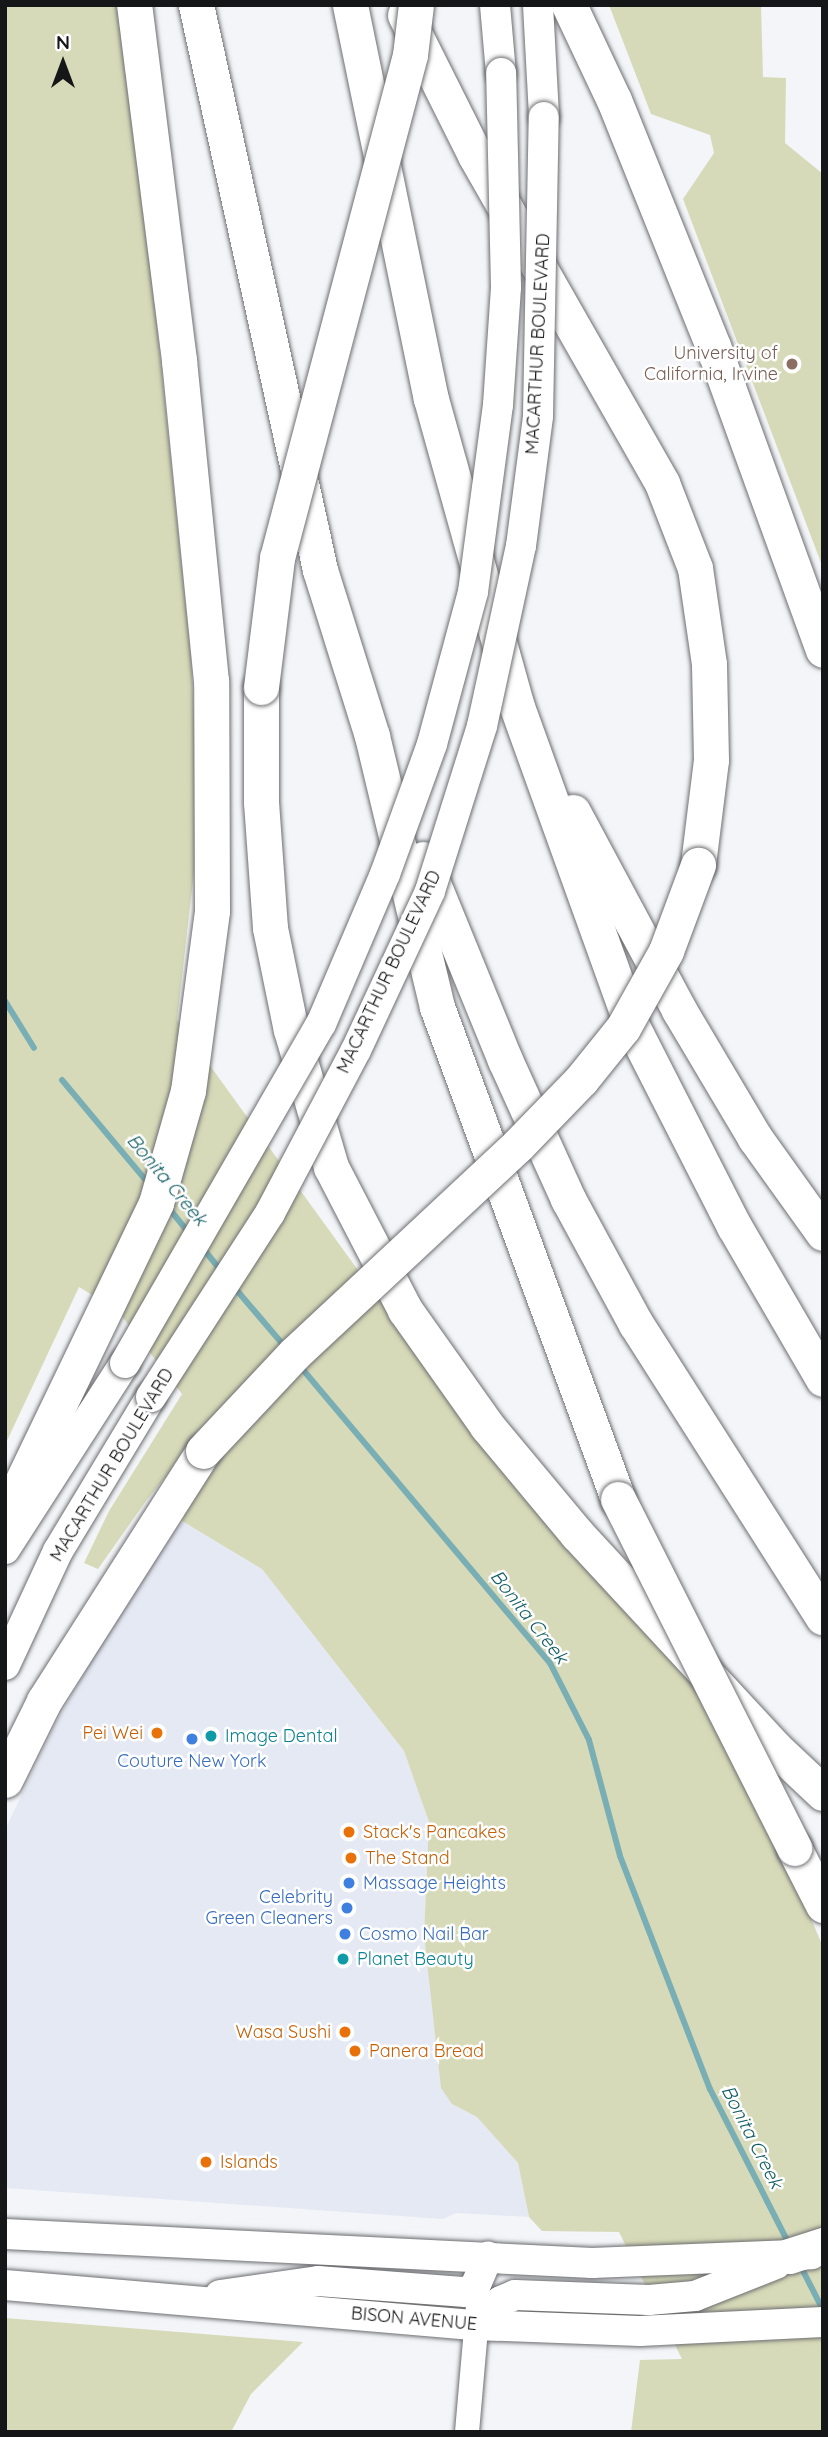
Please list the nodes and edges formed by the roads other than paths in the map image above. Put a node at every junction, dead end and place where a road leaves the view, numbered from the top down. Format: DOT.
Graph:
graph roads {
  1 [pos="134,5"];
  2 [pos="196,5"];
  3 [pos="350,5"];
  4 [pos="400,5"];
  5 [pos="416,5"];
  6 [pos="495,5"];
  7 [pos="538,5"];
  8 [pos="569,5"];
  9 [pos="823,650"];
  10 [pos="516,704"];
  11 [pos="372,736"];
  12 [pos="823,1233"];
  13 [pos="823,1379"];
  14 [pos="5,1517"];
  15 [pos="5,1549"];
  16 [pos="823,1617"];
  17 [pos="5,1665"];
  18 [pos="5,1780"];
  19 [pos="823,1793"];
  20 [pos="823,1905"];
  21 [pos="5,2234"];
  22 [pos="823,2245"];
  23 [pos="806,2254"];
  24 [pos="488,2258"];
  25 [pos="5,2286"];
  26 [pos="118,2297"];
  27 [pos="5,2301"];
  28 [pos="188,2303"];
  29 [pos="823,2322"];
  30 [pos="475,2325"];
  31 [pos="467,2432"];
  1 -- 14 [label="highway"];
  2 -- 11 [label="highway"];
  3 -- 10 [label="highway"];
  4 -- 18 [label="highway, bridge"];
  5 -- 19 [label="highway, bridge"];
  6 -- 15 [label="main road, MACARTHUR BOULEVARD, bridge"];
  7 -- 17 [label="main road, MACARTHUR BOULEVARD, bridge"];
  8 -- 9 [label="highway"];
  10 -- 12 [label="highway"];
  10 -- 13 [label="highway"];
  11 -- 16 [label="highway"];
  11 -- 20 [label="highway, bridge"];
  21 -- 24 [label="main road"];
  22 -- 23 [label="highway"];
  23 -- 24 [label="main road"];
  23 -- 30 [label="main road"];
  24 -- 28 [label="main road"];
  24 -- 30 [label="street"];
  25 -- 26 [label="main road, BISON AVENUE"];
  26 -- 27 [label="main road"];
  26 -- 28 [label="main road, BISON AVENUE"];
  28 -- 30 [label="main road, BISON AVENUE"];
  29 -- 30 [label="main road, BISON AVENUE"];
  30 -- 31 [label="street"];
}
